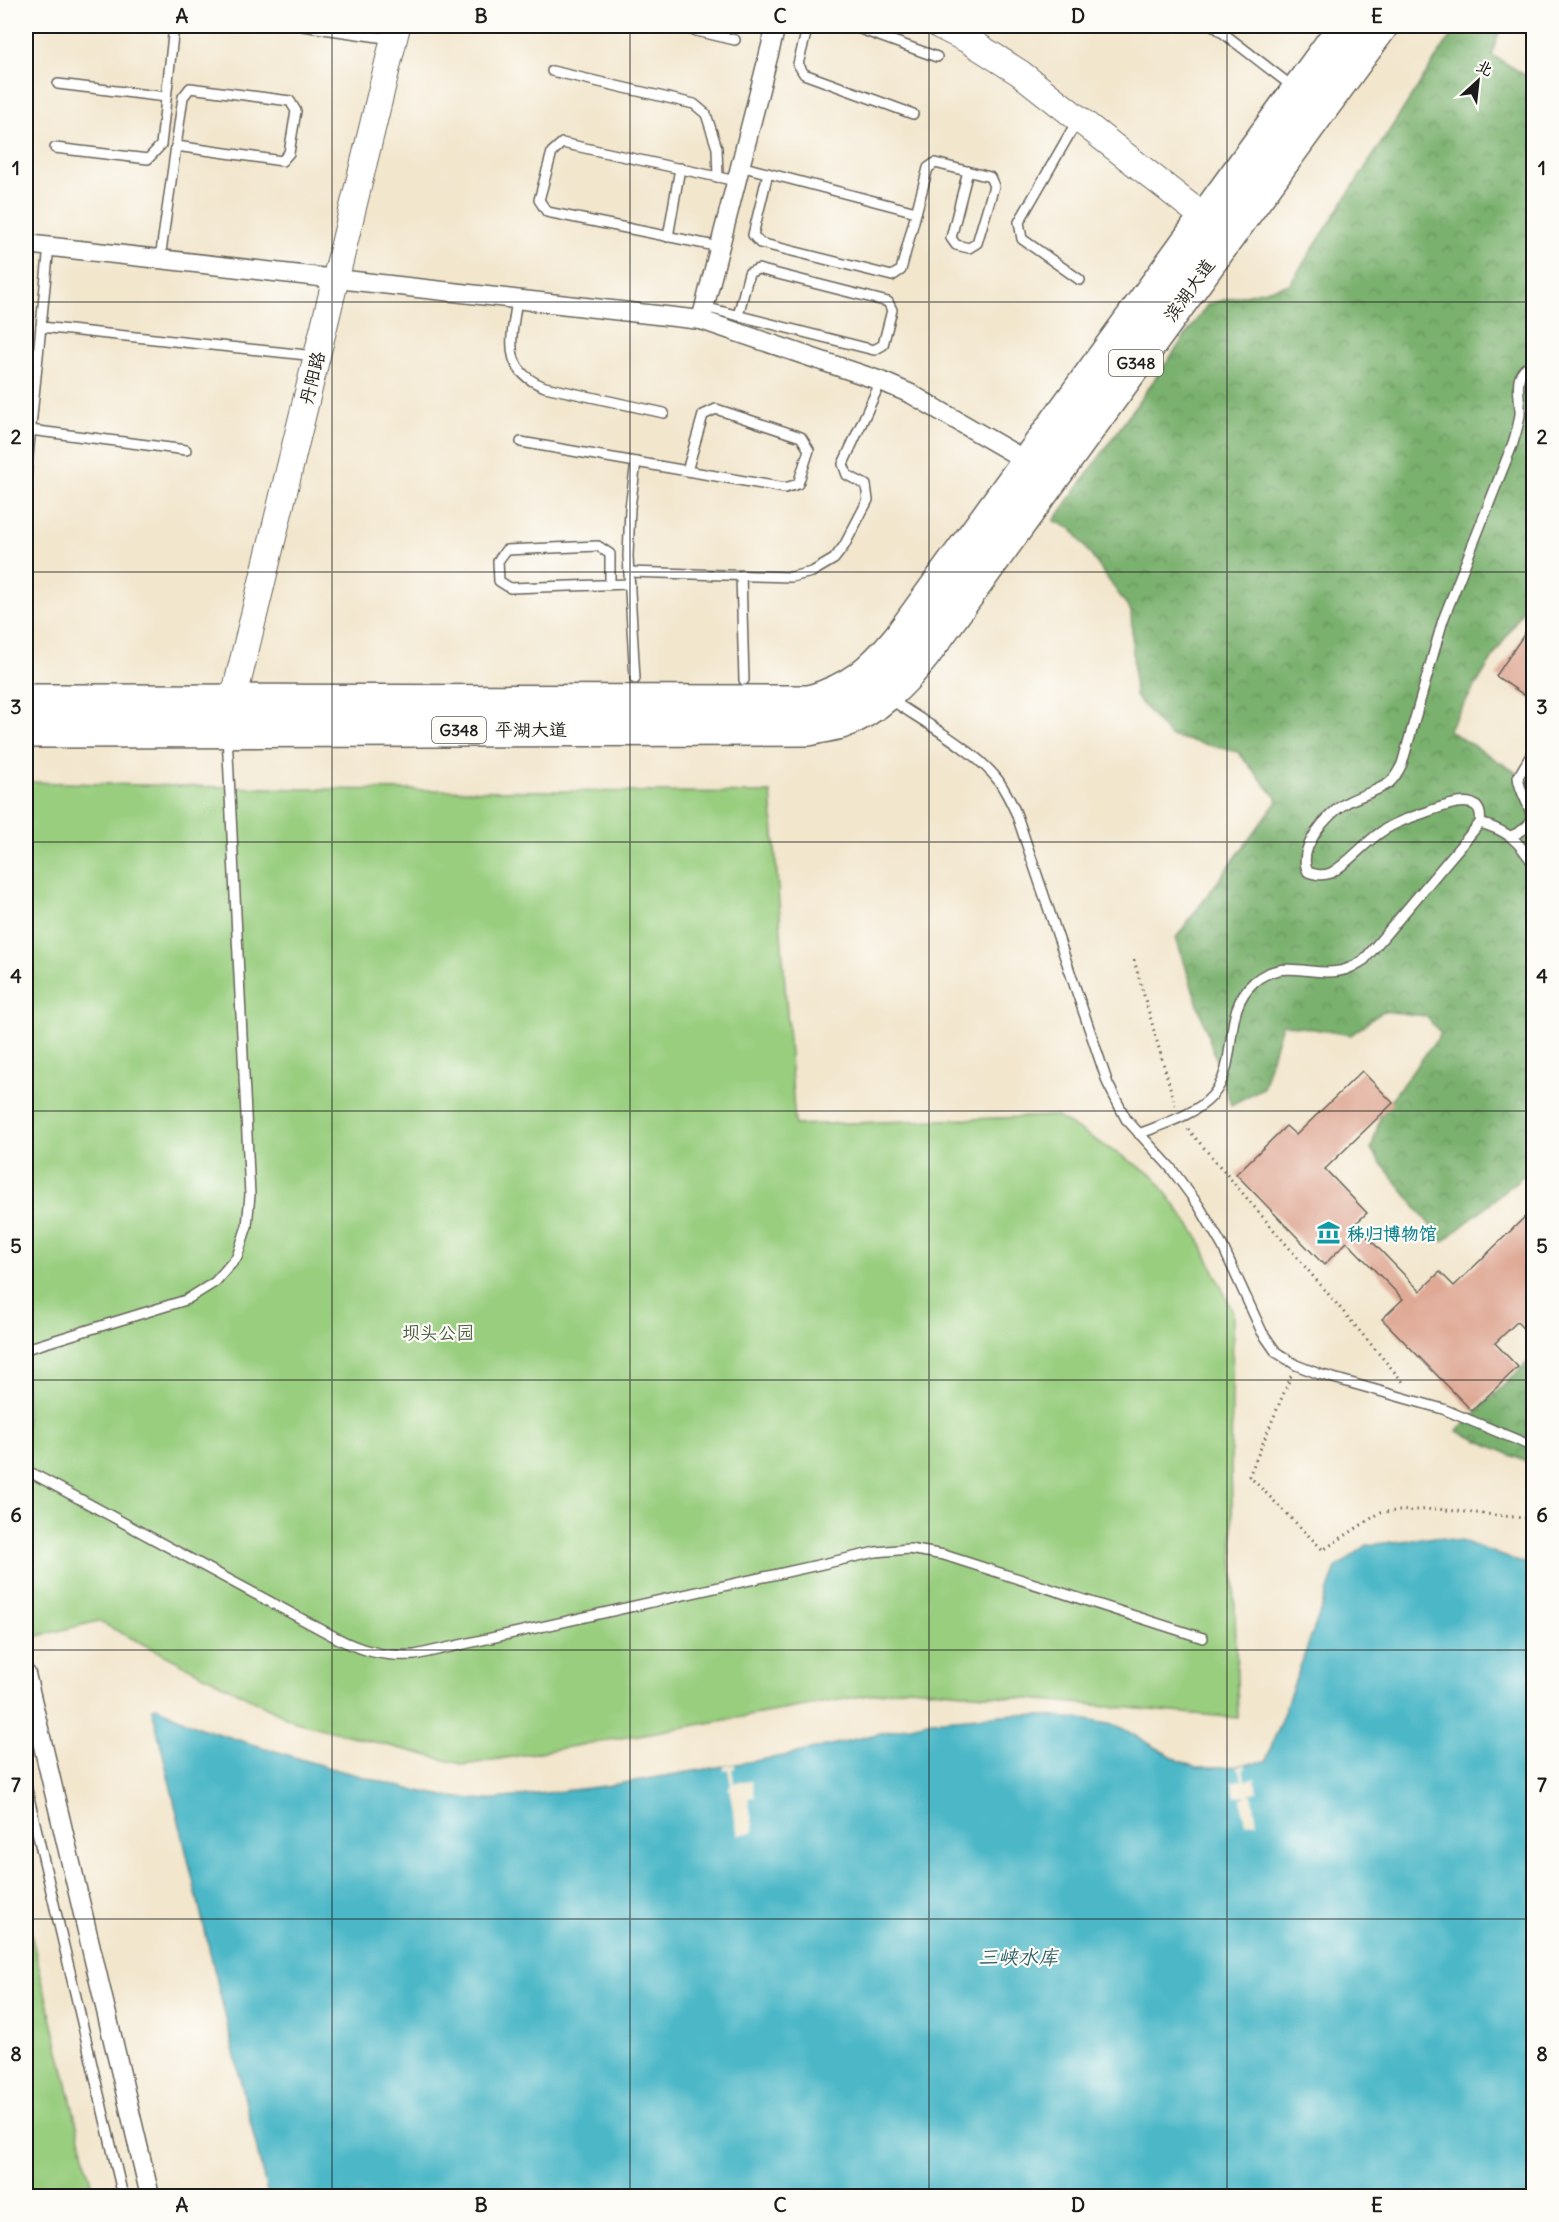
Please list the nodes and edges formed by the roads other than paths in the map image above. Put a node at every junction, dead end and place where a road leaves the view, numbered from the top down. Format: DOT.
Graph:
graph roads {
  1 [pos="174,26"];
  2 [pos="303,26"];
  3 [pos="678,26"];
  4 [pos="776,26"];
  5 [pos="808,26"];
  6 [pos="852,26"];
  7 [pos="940,26"];
  8 [pos="1214,26"];
  9 [pos="1345,26"];
  10 [pos="1381,26"];
  11 [pos="357,30"];
  12 [pos="395,33"];
  13 [pos="735,39"];
  14 [pos="937,57"];
  15 [pos="552,71"];
  16 [pos="58,84"];
  17 [pos="166,97"];
  18 [pos="1309,99"];
  19 [pos="913,114"];
  20 [pos="1079,119"];
  21 [pos="176,146"];
  22 [pos="55,148"];
  23 [pos="680,168"];
  24 [pos="968,171"];
  25 [pos="738,173"];
  26 [pos="768,173"];
  27 [pos="718,177"];
  28 [pos="916,212"];
  29 [pos="1217,227"];
  30 [pos="668,237"];
  31 [pos="26,244"];
  32 [pos="49,246"];
  33 [pos="720,248"];
  34 [pos="160,259"];
  35 [pos="336,278"];
  36 [pos="1080,280"];
  37 [pos="517,299"];
  38 [pos="703,313"];
  39 [pos="738,316"];
  40 [pos="41,327"];
  41 [pos="317,356"];
  42 [pos="1533,363"];
  43 [pos="26,371"];
  44 [pos="36,371"];
  45 [pos="881,381"];
  46 [pos="664,413"];
  47 [pos="30,430"];
  48 [pos="521,442"];
  49 [pos="27,443"];
  50 [pos="186,450"];
  51 [pos="636,462"];
  52 [pos="1041,469"];
  53 [pos="687,471"];
  54 [pos="26,476"];
  55 [pos="629,572"];
  56 [pos="741,575"];
  57 [pos="630,584"];
  58 [pos="610,585"];
  59 [pos="635,679"];
  60 [pos="744,680"];
  61 [pos="873,687"];
  62 [pos="26,701"];
  63 [pos="230,716"];
  64 [pos="26,731"];
  65 [pos="1533,750"];
  66 [pos="1480,823"];
  67 [pos="1511,836"];
  68 [pos="1533,865"];
  69 [pos="1139,1134"];
  70 [pos="26,1349"];
  71 [pos="1533,1447"];
  72 [pos="26,1470"];
  73 [pos="1203,1638"];
  74 [pos="26,1674"];
  75 [pos="26,1785"];
  76 [pos="123,2196"];
  77 [pos="150,2196"];
  1 -- 17 [label="lane"];
  2 -- 11 [label="lane"];
  3 -- 13 [label="lane"];
  4 -- 25 [label="street"];
  5 -- 19 [label="lane"];
  6 -- 14 [label="lane"];
  7 -- 20 [label="main road"];
  8 -- 18 [label="lane"];
  9 -- 18 [label="highway, 滨湖大道 / G348"];
  10 -- 18 [label="highway, 滨湖大道 / G348"];
  11 -- 12 [label="lane"];
  12 -- 35 [label="main road, 丹阳路"];
  15 -- 27 [label="lane"];
  16 -- 17 [label="lane"];
  17 -- 22 [label="lane"];
  18 -- 29 [label="highway, 滨湖大道 / G348"];
  20 -- 29 [label="main road"];
  20 -- 36 [label="lane"];
  21 -- 21 [label="lane"];
  21 -- 34 [label="lane"];
  23 -- 27 [label="lane"];
  23 -- 30 [label="lane"];
  23 -- 30 [label="lane"];
  24 -- 24 [label="lane"];
  24 -- 28 [label="lane"];
  25 -- 26 [label="lane"];
  25 -- 27 [label="lane"];
  25 -- 33 [label="street"];
  26 -- 28 [label="lane"];
  26 -- 28 [label="lane"];
  29 -- 52 [label="highway, 滨湖大道 / G348"];
  30 -- 33 [label="lane"];
  31 -- 32 [label="street"];
  32 -- 34 [label="street"];
  32 -- 40 [label="lane"];
  33 -- 38 [label="street"];
  34 -- 35 [label="street"];
  35 -- 37 [label="street"];
  35 -- 41 [label="main road, 丹阳路"];
  37 -- 38 [label="street"];
  37 -- 46 [label="lane"];
  38 -- 39 [label="lane"];
  38 -- 45 [label="street"];
  39 -- 39 [label="lane"];
  40 -- 41 [label="lane"];
  40 -- 44 [label="lane"];
  41 -- 63 [label="main road, 丹阳路"];
  42 -- 66 [label="lane"];
  43 -- 44 [label="lane"];
  44 -- 47 [label="lane"];
  45 -- 52 [label="street"];
  45 -- 56 [label="lane"];
  47 -- 49 [label="lane"];
  47 -- 50 [label="lane"];
  48 -- 51 [label="lane"];
  49 -- 54 [label="lane"];
  51 -- 53 [label="lane"];
  51 -- 55 [label="lane"];
  52 -- 61 [label="highway, 滨湖大道 / G348"];
  53 -- 53 [label="lane"];
  55 -- 56 [label="lane"];
  55 -- 57 [label="lane"];
  56 -- 60 [label="lane"];
  57 -- 58 [label="lane"];
  57 -- 59 [label="lane"];
  58 -- 58 [label="lane"];
  61 -- 63 [label="highway, 平湖大道 / G348"];
  61 -- 69 [label="lane"];
  62 -- 63 [label="highway, 平湖大道 / G348"];
  63 -- 64 [label="highway, 平湖大道 / G348"];
  63 -- 70 [label="lane"];
  65 -- 67 [label="lane"];
  66 -- 67 [label="lane"];
  66 -- 69 [label="lane"];
  67 -- 68 [label="lane"];
  69 -- 71 [label="lane"];
  72 -- 73 [label="lane"];
  74 -- 77 [label="street"];
  75 -- 76 [label="lane"];
}
